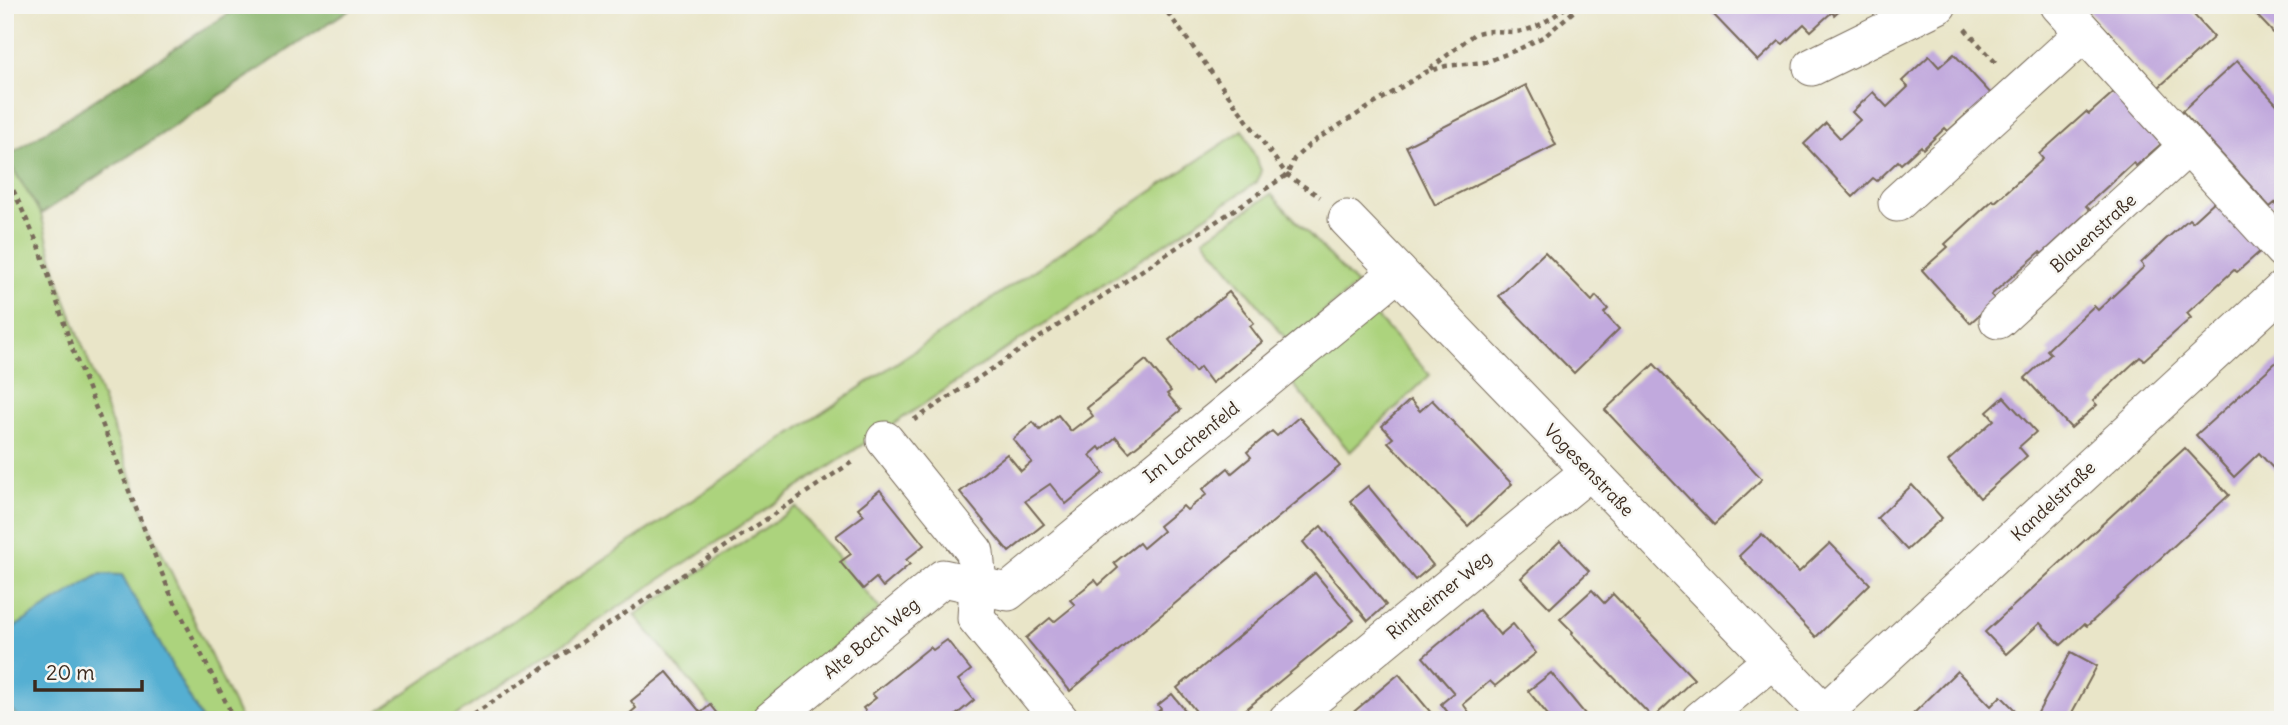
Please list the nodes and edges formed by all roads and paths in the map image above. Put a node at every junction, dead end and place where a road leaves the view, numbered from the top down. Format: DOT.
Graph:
graph roads {
  1 [pos="1162,5"];
  2 [pos="1569,5"];
  3 [pos="1581,5"];
  4 [pos="2059,5"];
  5 [pos="1949,15"];
  6 [pos="2084,33"];
  7 [pos="1812,67"];
  8 [pos="1426,72"];
  9 [pos="2021,90"];
  10 [pos="2188,146"];
  11 [pos="5,172"];
  12 [pos="1287,175"];
  13 [pos="1318,195"];
  14 [pos="1897,203"];
  15 [pos="1347,219"];
  16 [pos="2283,250"];
  17 [pos="1398,272"];
  18 [pos="2283,289"];
  19 [pos="1998,320"];
  20 [pos="885,440"];
  21 [pos="1590,471"];
  22 [pos="978,584"];
  23 [pos="1772,660"];
  24 [pos="1827,716"];
  25 [pos="234,720"];
  26 [pos="771,720"];
  27 [pos="1060,720"];
  28 [pos="1287,720"];
  29 [pos="1700,720"];
  1 -- 12 [label="path"];
  2 -- 8 [label="path"];
  3 -- 8 [label="path"];
  4 -- 6 [label="street"];
  5 -- 7 [label="street"];
  5 -- 9 [label="path"];
  6 -- 9 [label="street"];
  6 -- 10 [label="street"];
  8 -- 12 [label="path"];
  9 -- 14 [label="street"];
  10 -- 16 [label="street"];
  10 -- 19 [label="street, Blauenstraße"];
  11 -- 25 [label="path"];
  12 -- 13 [label="path"];
  15 -- 17 [label="street, Vogesenstraße"];
  17 -- 21 [label="street, Vogesenstraße"];
  17 -- 22 [label="street, Im Lachenfeld"];
  18 -- 24 [label="street, Kandelstraße"];
  20 -- 22 [label="street"];
  21 -- 23 [label="street, Vogesenstraße"];
  21 -- 28 [label="street, Rintheimer Weg"];
  22 -- 26 [label="street, Alte Bach Weg"];
  22 -- 27 [label="street"];
  23 -- 24 [label="street, Vogesenstraße"];
  23 -- 29 [label="street"];
}
